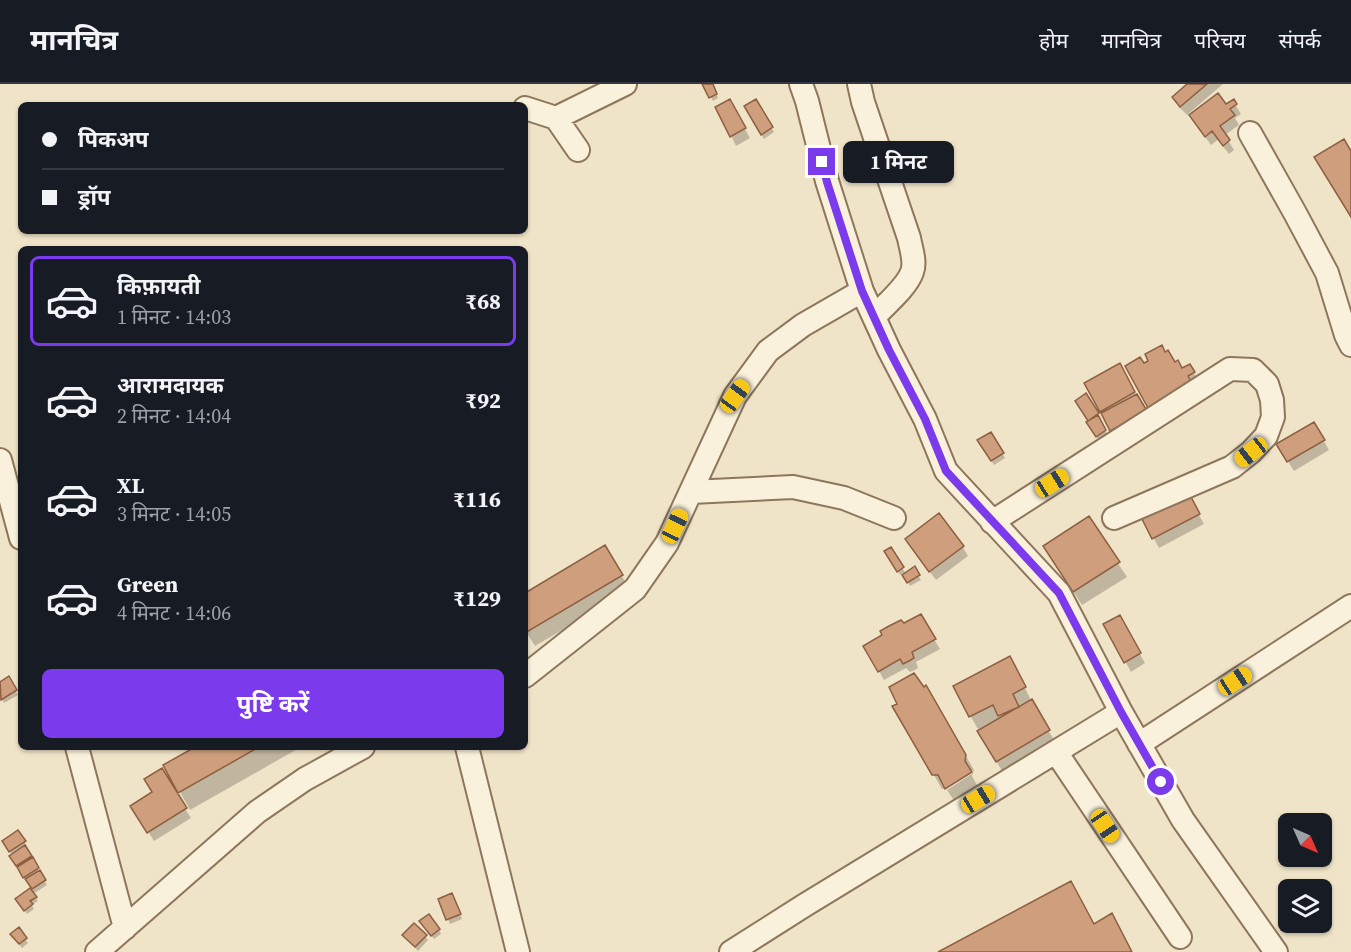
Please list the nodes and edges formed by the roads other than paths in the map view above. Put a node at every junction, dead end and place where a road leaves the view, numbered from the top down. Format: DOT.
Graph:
graph roads {
  1 [pos="625,84"];
  2 [pos="801,84"];
  3 [pos="859,84"];
  4 [pos="528,109"];
  5 [pos="556,118"];
  6 [pos="1250,134"];
  7 [pos="578,150"];
  8 [pos="862,291"];
  9 [pos="874,317"];
  10 [pos="1351,345"];
  11 [pos="0,460"];
  12 [pos="691,492"];
  13 [pos="894,518"];
  14 [pos="1114,518"];
  15 [pos="992,522"];
  16 [pos="18,527"];
  17 [pos="1351,606"];
  18 [pos="528,674"];
  19 [pos="1121,712"];
  20 [pos="1139,744"];
  21 [pos="78,750"];
  22 [pos="358,750"];
  23 [pos="468,750"];
  24 [pos="1056,752"];
  25 [pos="125,928"];
  26 [pos="1180,937"];
  27 [pos="97,952"];
  28 [pos="518,952"];
  29 [pos="731,952"];
  30 [pos="1276,952"];
  1 -- 5 [label="street"];
  2 -- 8 [label="street"];
  3 -- 9 [label="street"];
  4 -- 5 [label="street"];
  5 -- 7 [label="street"];
  6 -- 10 [label="street"];
  8 -- 9 [label="street"];
  8 -- 12 [label="street"];
  9 -- 15 [label="street"];
  11 -- 16 [label="street"];
  12 -- 13 [label="street"];
  12 -- 18 [label="street"];
  14 -- 15 [label="street"];
  15 -- 19 [label="street"];
  17 -- 20 [label="street"];
  19 -- 20 [label="street"];
  19 -- 24 [label="street"];
  20 -- 30 [label="street"];
  21 -- 25 [label="street"];
  22 -- 25 [label="street"];
  23 -- 28 [label="street"];
  24 -- 26 [label="street"];
  24 -- 29 [label="street"];
  25 -- 27 [label="street"];
}
